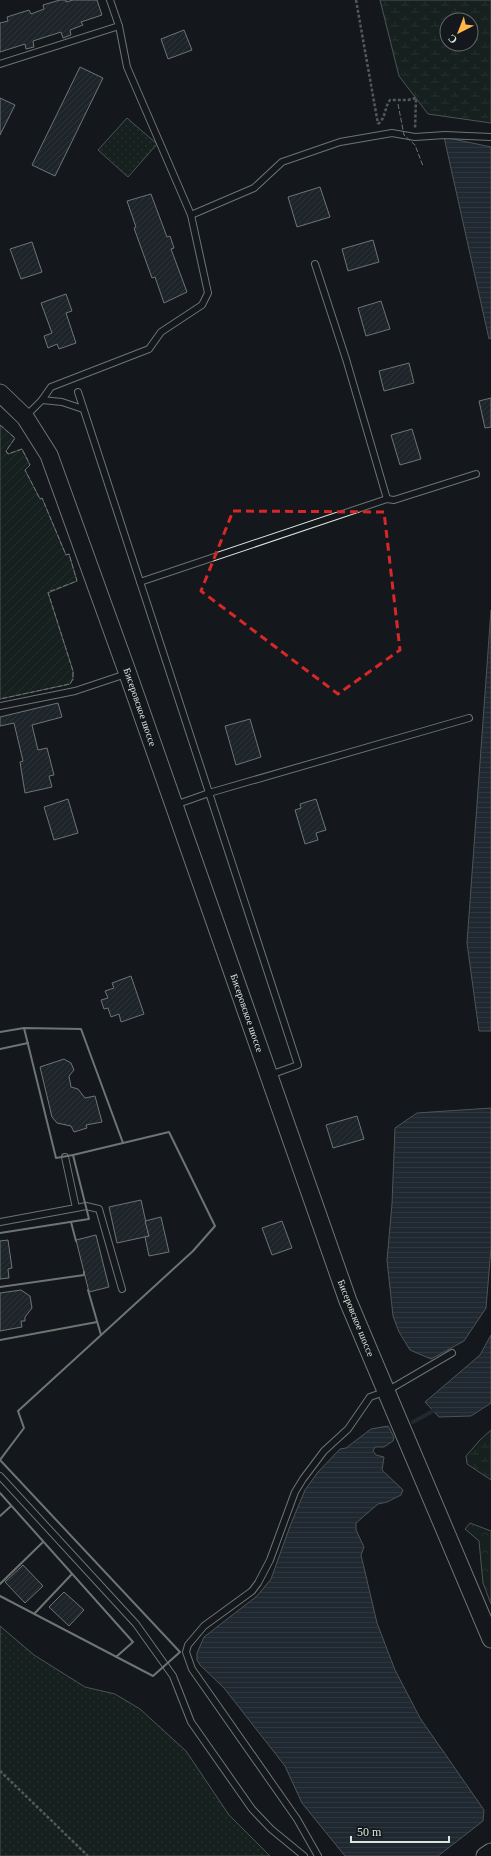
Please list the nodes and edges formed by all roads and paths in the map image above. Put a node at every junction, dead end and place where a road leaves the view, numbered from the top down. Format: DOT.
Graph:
graph roads {
  1 [pos="110,0"];
  2 [pos="356,0"];
  3 [pos="119,26"];
  4 [pos="0,64"];
  5 [pos="378,124"];
  6 [pos="414,137"];
  7 [pos="491,137"];
  8 [pos="362,139"];
  9 [pos="190,215"];
  10 [pos="315,264"];
  11 [pos="78,392"];
  12 [pos="0,393"];
  13 [pos="42,400"];
  14 [pos="83,409"];
  15 [pos="24,417"];
  16 [pos="476,474"];
  17 [pos="387,499"];
  18 [pos="140,582"];
  19 [pos="128,674"];
  20 [pos="0,706"];
  21 [pos="469,718"];
  22 [pos="209,793"];
  23 [pos="174,805"];
  24 [pos="268,1075"];
  25 [pos="65,1157"];
  26 [pos="76,1208"];
  27 [pos="0,1222"];
  28 [pos="122,1289"];
  29 [pos="452,1353"];
  30 [pos="387,1391"];
  31 [pos="0,1476"];
  32 [pos="491,1639"];
  33 [pos="0,1771"];
  34 [pos="491,1852"];
  35 [pos="88,1856"];
  36 [pos="304,1856"];
  37 [pos="318,1856"];
  38 [pos="485,1856"];
  1 -- 3 [label="lane"];
  2 -- 5 [label="path"];
  3 -- 4 [label="lane"];
  3 -- 9 [label="lane"];
  5 -- 6 [label="path"];
  5 -- 8 [label="path"];
  6 -- 7 [label="lane"];
  6 -- 8 [label="lane"];
  8 -- 9 [label="lane"];
  9 -- 13 [label="lane"];
  10 -- 17 [label="lane"];
  11 -- 14 [label="lane"];
  12 -- 15 [label="main road, Бисеровское шоссе"];
  13 -- 14 [label="lane"];
  13 -- 15 [label="lane"];
  14 -- 18 [label="lane"];
  15 -- 19 [label="main road, Бисеровское шоссе"];
  16 -- 17 [label="lane"];
  17 -- 18 [label="lane"];
  18 -- 22 [label="lane"];
  19 -- 20 [label="lane"];
  19 -- 23 [label="main road, Бисеровское шоссе"];
  21 -- 22 [label="lane"];
  22 -- 23 [label="lane"];
  22 -- 24 [label="lane"];
  23 -- 24 [label="main road, Бисеровское шоссе"];
  24 -- 30 [label="main road, Бисеровское шоссе"];
  25 -- 26 [label="lane"];
  26 -- 27 [label="lane"];
  26 -- 28 [label="lane"];
  29 -- 30 [label="lane"];
  30 -- 32 [label="main road, Бисеровское шоссе"];
  30 -- 37 [label="lane"];
  31 -- 36 [label="lane"];
  33 -- 35 [label="path"];
  34 -- 38 [label="main road"];
}
